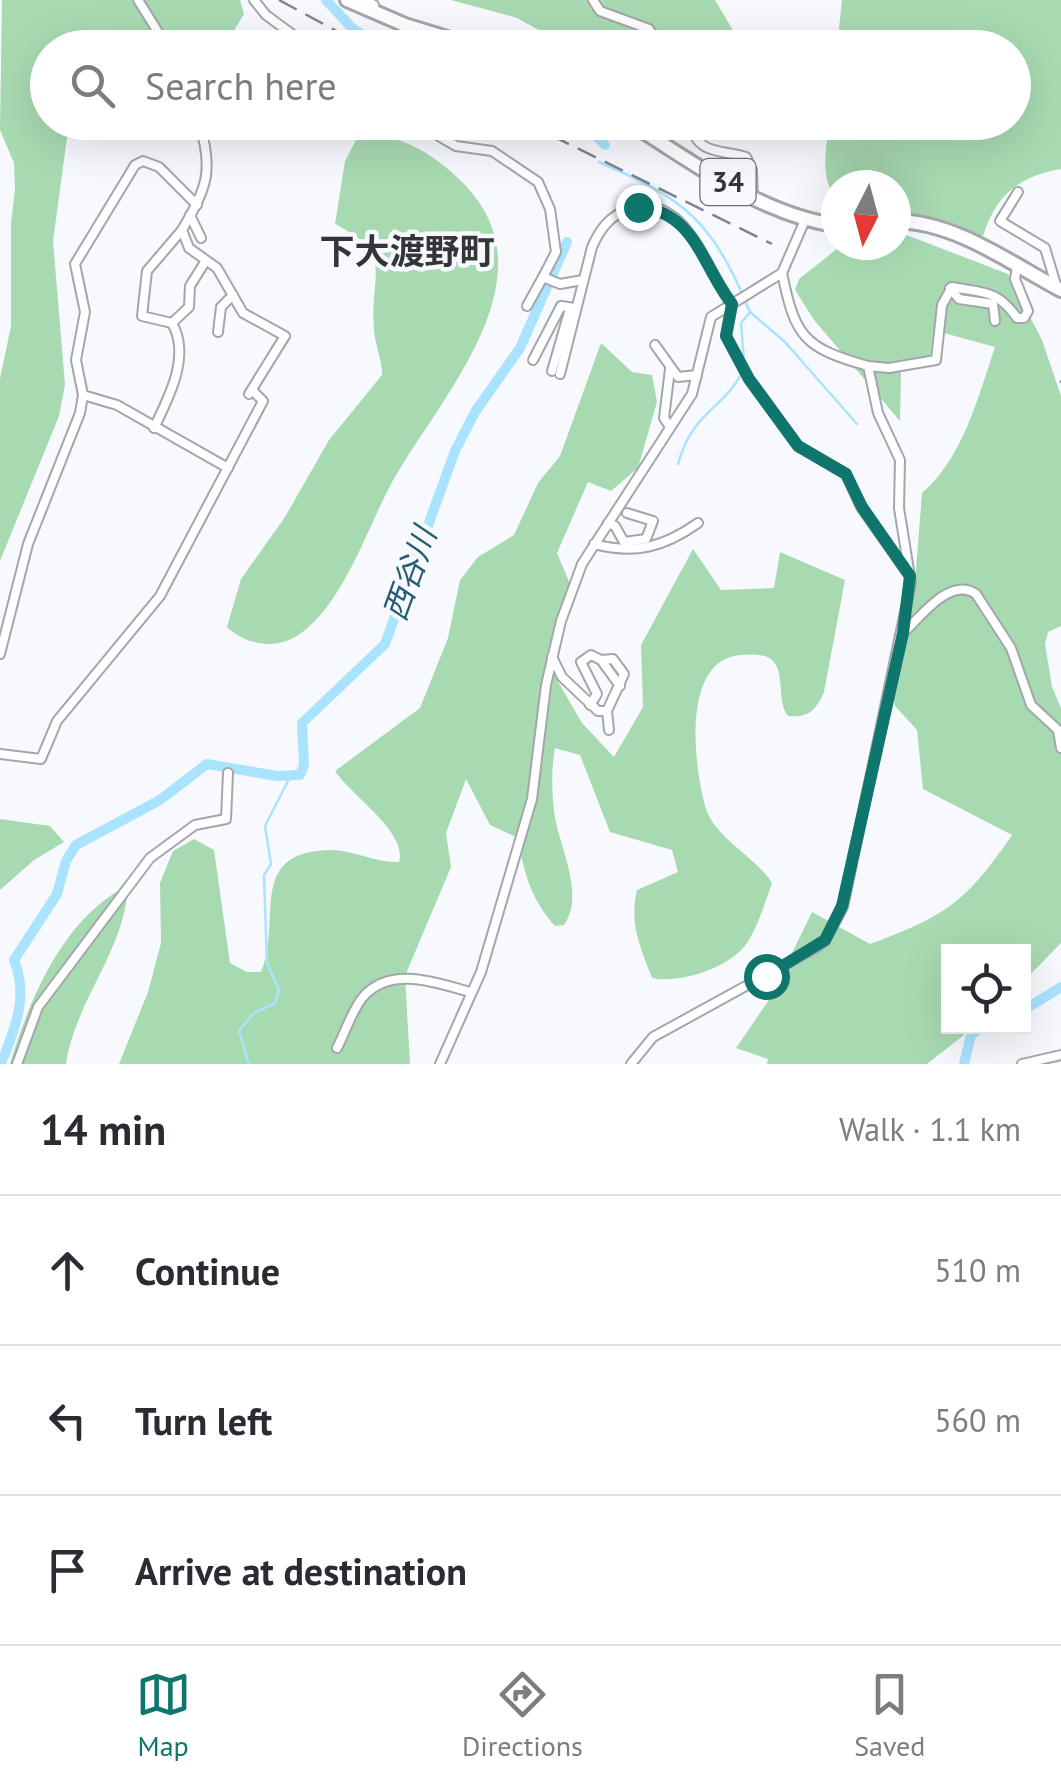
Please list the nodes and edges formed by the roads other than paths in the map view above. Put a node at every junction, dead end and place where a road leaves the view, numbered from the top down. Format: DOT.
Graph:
graph roads {
  1 [pos="138,0"];
  2 [pos="254,0"];
  3 [pos="347,0"];
  4 [pos="593,0"];
  5 [pos="157,30"];
  6 [pos="286,30"];
  7 [pos="421,30"];
  8 [pos="650,30"];
  9 [pos="203,140"];
  10 [pos="446,140"];
  11 [pos="658,140"];
  12 [pos="696,140"];
  13 [pos="1018,192"];
  14 [pos="753,197"];
  15 [pos="197,205"];
  16 [pos="190,215"];
  17 [pos="805,220"];
  18 [pos="911,222"];
  19 [pos="821,223"];
  20 [pos="182,230"];
  21 [pos="200,238"];
  22 [pos="205,262"];
  23 [pos="1016,266"];
  24 [pos="782,272"];
  25 [pos="544,277"];
  26 [pos="583,280"];
  27 [pos="950,288"];
  28 [pos="1060,288"];
  29 [pos="233,294"];
  30 [pos="732,304"];
  31 [pos="527,306"];
  32 [pos="572,308"];
  33 [pos="995,320"];
  34 [pos="172,323"];
  35 [pos="218,332"];
  36 [pos="655,346"];
  37 [pos="533,360"];
  38 [pos="868,366"];
  39 [pos="670,370"];
  40 [pos="556,373"];
  41 [pos="697,375"];
  42 [pos="82,395"];
  43 [pos="670,427"];
  44 [pos="154,428"];
  45 [pos="228,468"];
  46 [pos="626,513"];
  47 [pos="608,523"];
  48 [pos="698,523"];
  49 [pos="594,544"];
  50 [pos="910,576"];
  51 [pos="903,633"];
  52 [pos="0,654"];
  53 [pos="552,657"];
  54 [pos="590,705"];
  55 [pos="607,711"];
  56 [pos="609,730"];
  57 [pos="1061,748"];
  58 [pos="0,754"];
  59 [pos="228,773"];
  60 [pos="470,992"];
  61 [pos="338,1048"];
  62 [pos="1061,1055"];
  63 [pos="17,1064"];
  64 [pos="440,1064"];
  65 [pos="632,1064"];
  66 [pos="1022,1064"];
  1 -- 5 [label="street"];
  2 -- 6 [label="street"];
  3 -- 7 [label="highway"];
  4 -- 8 [label="street"];
  9 -- 15 [label="street"];
  10 -- 25 [label="street"];
  11 -- 14 [label="highway, 34"];
  12 -- 14 [label="street"];
  13 -- 28 [label="street"];
  14 -- 17 [label="highway, 34"];
  15 -- 16 [label="street"];
  15 -- 42 [label="street"];
  16 -- 20 [label="street"];
  16 -- 21 [label="street"];
  17 -- 19 [label="highway, 34"];
  17 -- 24 [label="street"];
  18 -- 23 [label="highway"];
  20 -- 22 [label="street"];
  20 -- 34 [label="street"];
  22 -- 29 [label="street"];
  22 -- 34 [label="street"];
  23 -- 27 [label="street"];
  23 -- 28 [label="highway"];
  24 -- 30 [label="street"];
  24 -- 38 [label="street"];
  25 -- 26 [label="street"];
  25 -- 31 [label="street"];
  26 -- 30 [label="street"];
  26 -- 32 [label="street"];
  27 -- 33 [label="street"];
  27 -- 38 [label="street"];
  29 -- 35 [label="street"];
  29 -- 45 [label="street"];
  30 -- 41 [label="street"];
  30 -- 50 [label="street"];
  32 -- 37 [label="street"];
  32 -- 40 [label="street"];
  34 -- 44 [label="street"];
  36 -- 39 [label="street"];
  38 -- 50 [label="street"];
  39 -- 41 [label="street"];
  39 -- 43 [label="street"];
  41 -- 43 [label="street"];
  42 -- 44 [label="street"];
  42 -- 52 [label="street"];
  43 -- 47 [label="street"];
  44 -- 45 [label="street"];
  45 -- 58 [label="street"];
  46 -- 47 [label="street"];
  47 -- 49 [label="street"];
  48 -- 49 [label="street"];
  49 -- 53 [label="street"];
  50 -- 51 [label="street"];
  51 -- 57 [label="street"];
  51 -- 65 [label="street"];
  53 -- 54 [label="street"];
  53 -- 60 [label="street"];
  54 -- 55 [label="street"];
  54 -- 55 [label="street"];
  55 -- 56 [label="street"];
  59 -- 63 [label="street"];
  60 -- 61 [label="street"];
  60 -- 64 [label="street"];
  62 -- 66 [label="street"];
}
